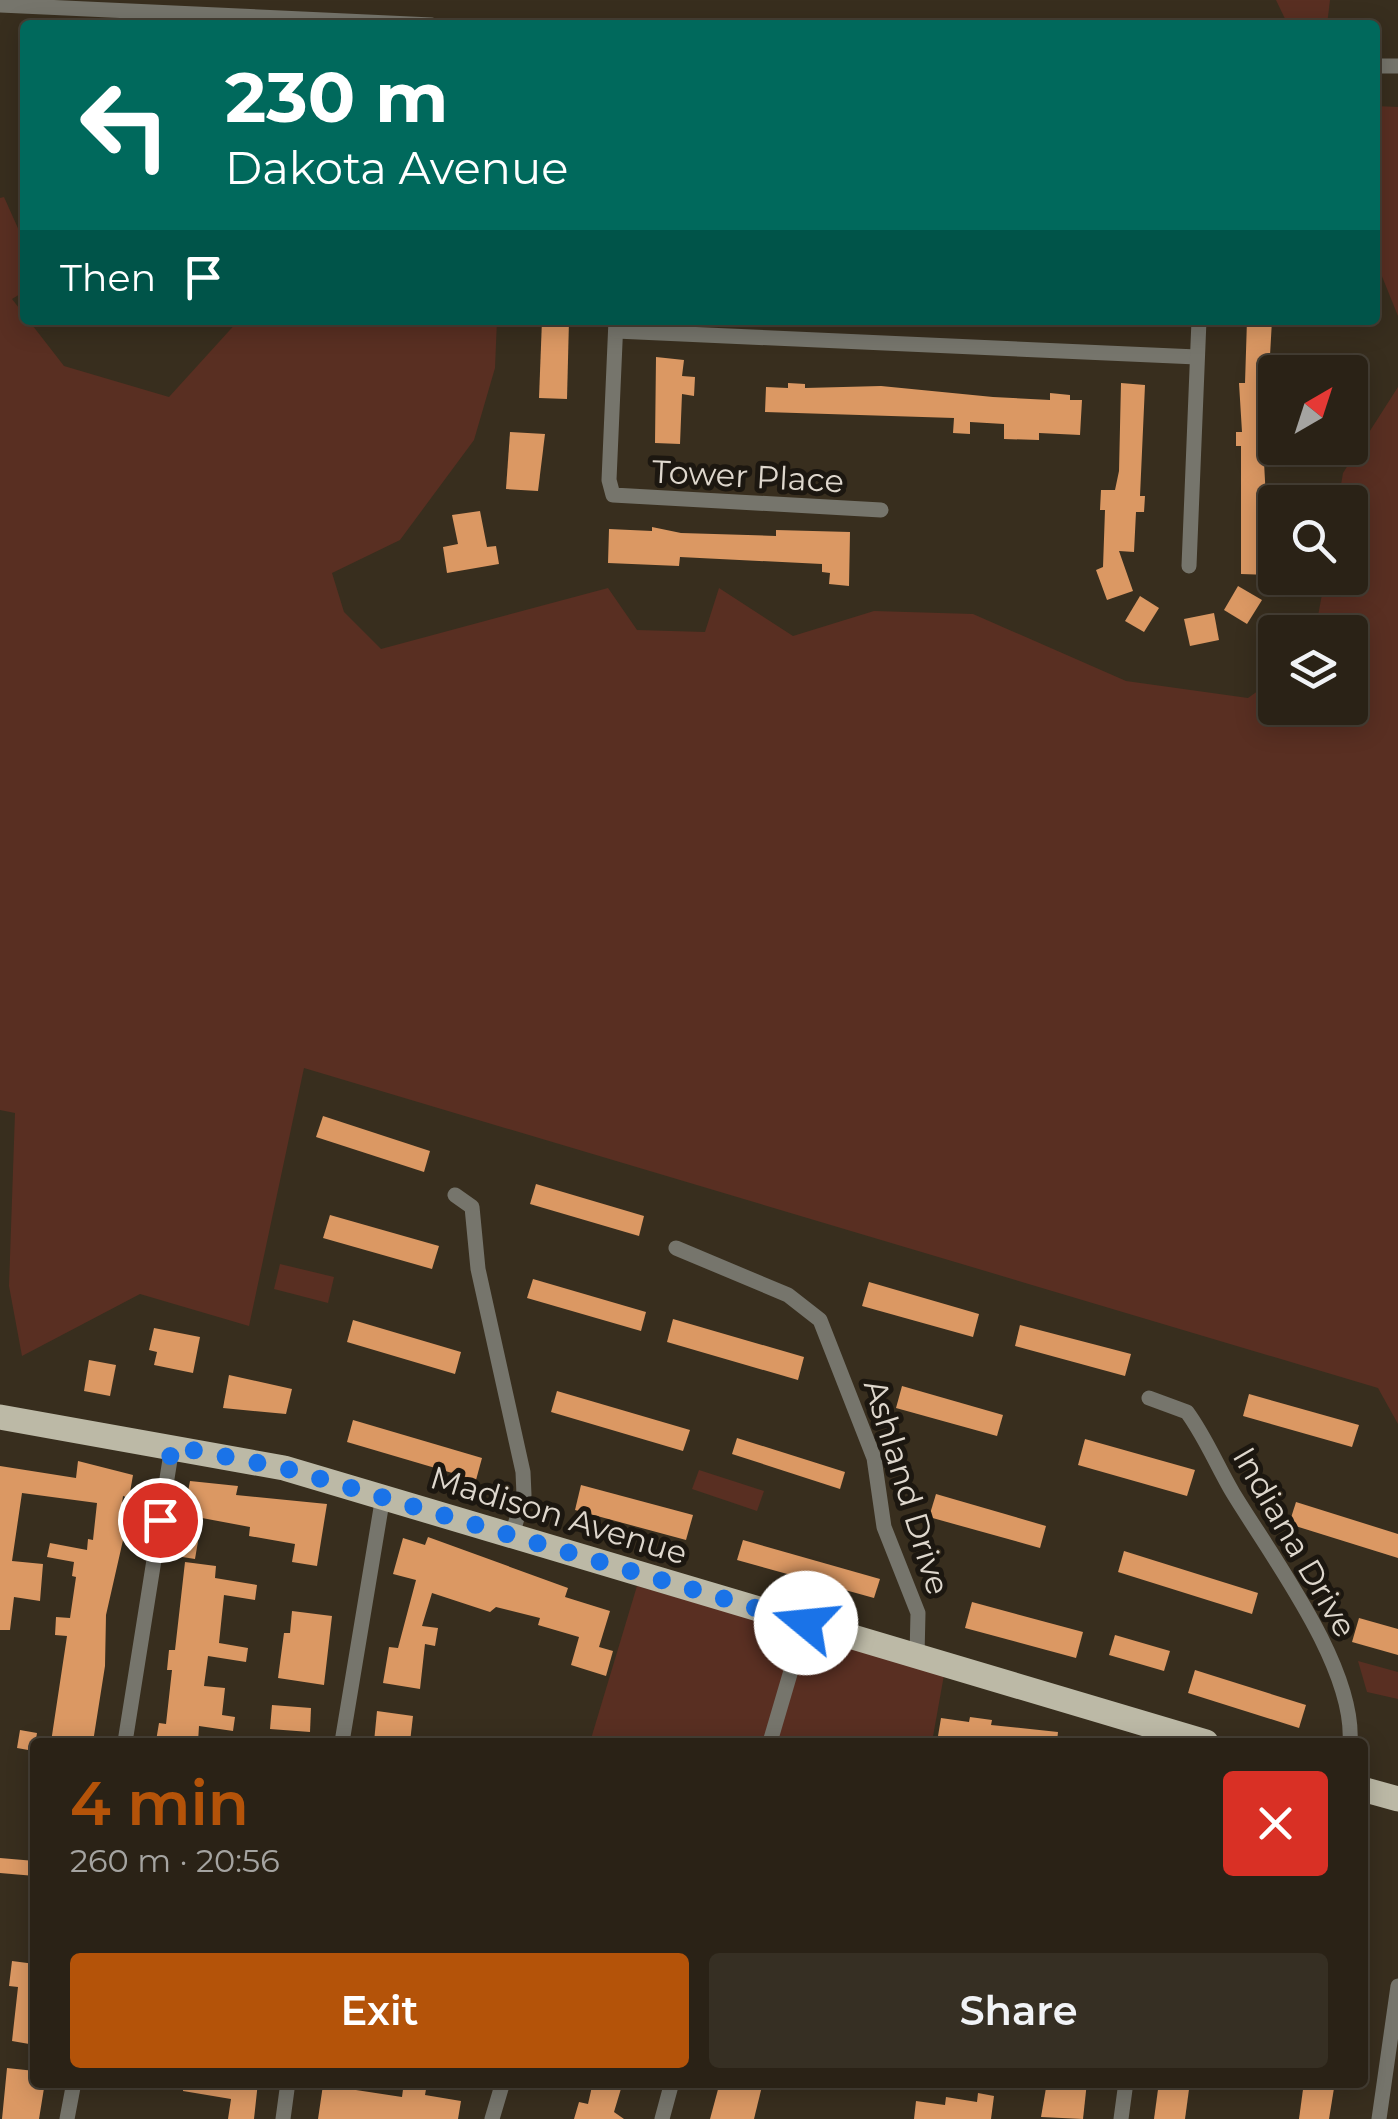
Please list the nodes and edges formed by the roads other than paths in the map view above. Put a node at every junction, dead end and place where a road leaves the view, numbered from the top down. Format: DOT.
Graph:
graph roads {
  1 [pos="0,5"];
  2 [pos="193,13"];
  3 [pos="332,20"];
  4 [pos="616,325"];
  5 [pos="1199,325"];
  6 [pos="1197,357"];
  7 [pos="882,510"];
  8 [pos="1189,566"];
  9 [pos="455,1196"];
  10 [pos="676,1248"];
  11 [pos="1149,1398"];
  12 [pos="0,1417"];
  13 [pos="172,1446"];
  14 [pos="384,1496"];
  15 [pos="512,1535"];
  16 [pos="806,1623"];
  17 [pos="917,1656"];
  18 [pos="127,1738"];
  19 [pos="343,1738"];
  20 [pos="771,1738"];
  21 [pos="1177,1738"];
  22 [pos="1350,1738"];
  23 [pos="1368,1790"];
  24 [pos="1398,1799"];
  25 [pos="1398,1986"];
  26 [pos="73,2088"];
  27 [pos="287,2088"];
  28 [pos="501,2088"];
  29 [pos="670,2088"];
  30 [pos="1125,2088"];
  31 [pos="67,2119"];
  32 [pos="282,2119"];
  33 [pos="492,2119"];
  34 [pos="662,2119"];
  35 [pos="1121,2119"];
  36 [pos="1379,2119"];
  1 -- 2 [label="street"];
  2 -- 3 [label="street"];
  4 -- 6 [label="street"];
  4 -- 7 [label="street, Tower Place"];
  5 -- 6 [label="street"];
  6 -- 8 [label="street"];
  9 -- 15 [label="street"];
  10 -- 17 [label="street, Ashland Drive"];
  11 -- 22 [label="street, Indiana Drive"];
  12 -- 13 [label="main road, Madison Avenue"];
  13 -- 14 [label="main road, Madison Avenue"];
  13 -- 18 [label="street"];
  14 -- 15 [label="main road, Madison Avenue"];
  14 -- 19 [label="street"];
  15 -- 16 [label="main road, Madison Avenue"];
  16 -- 17 [label="main road, Madison Avenue"];
  16 -- 20 [label="street"];
  17 -- 21 [label="main road, Madison Avenue"];
  23 -- 24 [label="main road"];
  25 -- 36 [label="street"];
  26 -- 31 [label="street"];
  27 -- 32 [label="street"];
  28 -- 33 [label="street"];
  29 -- 34 [label="street"];
  30 -- 35 [label="street"];
}
